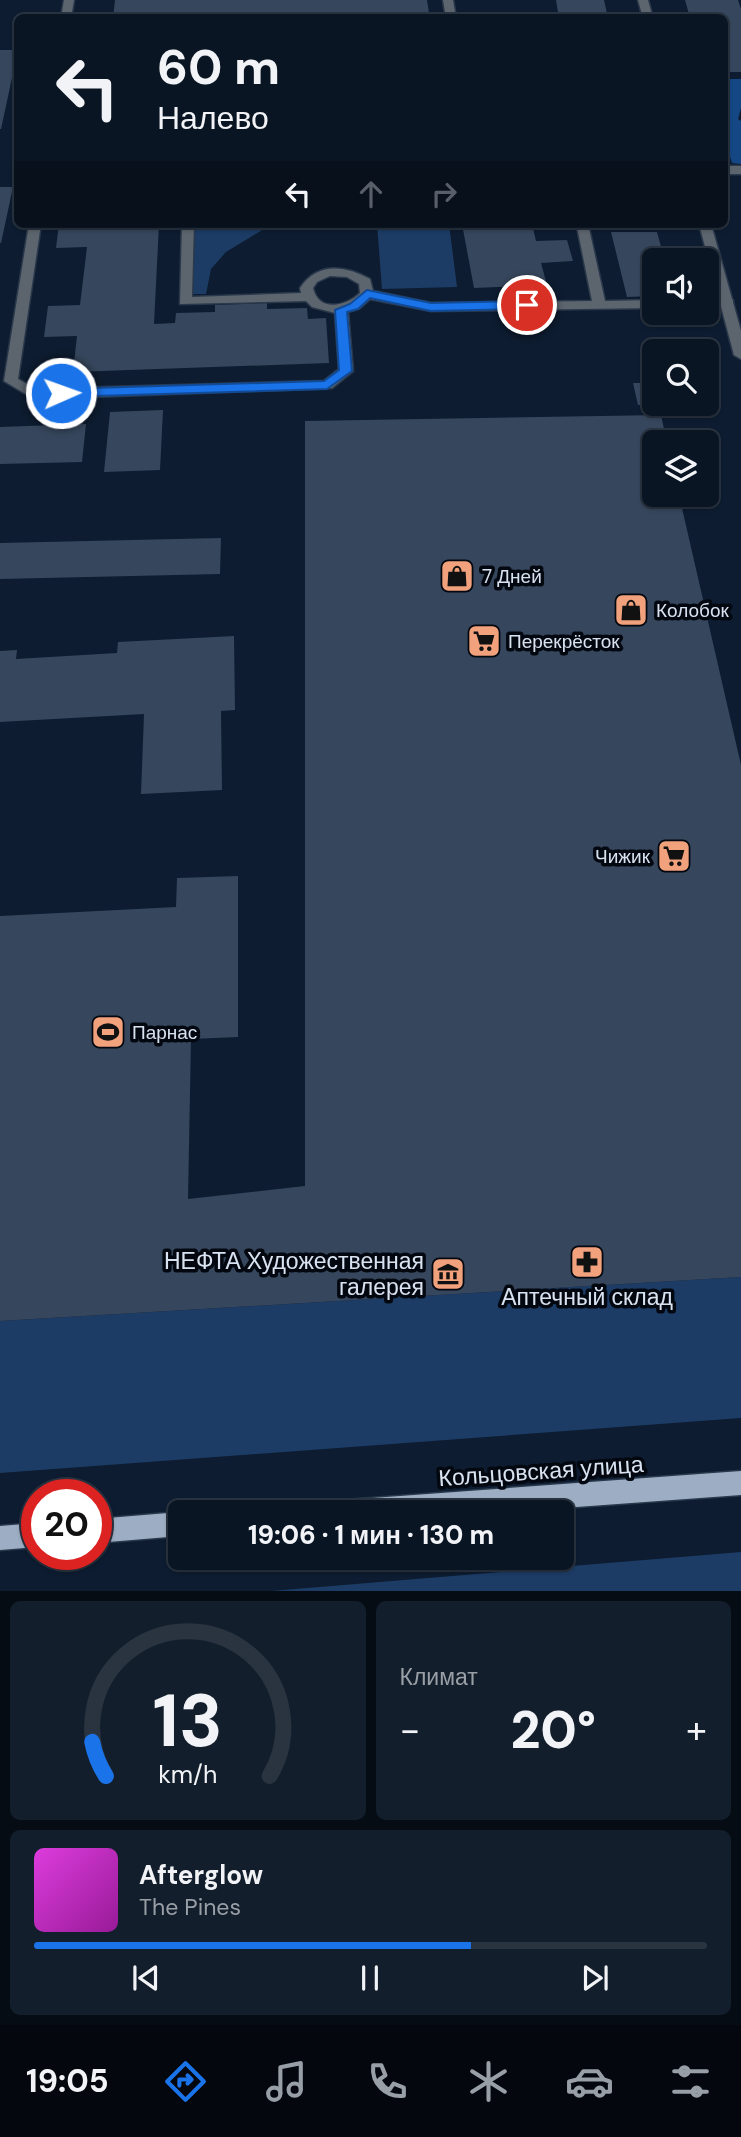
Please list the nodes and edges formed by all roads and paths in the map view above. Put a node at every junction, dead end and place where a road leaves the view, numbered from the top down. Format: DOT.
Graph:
graph roads {
  1 [pos="34,228"];
  2 [pos="188,228"];
  3 [pos="584,228"];
  4 [pos="706,228"];
  5 [pos="367,294"];
  6 [pos="307,297"];
  7 [pos="599,303"];
  8 [pos="719,303"];
  9 [pos="728,303"];
  10 [pos="642,304"];
  11 [pos="341,310"];
  12 [pos="741,355"];
  13 [pos="741,1483"];
  14 [pos="509,1500"];
  15 [pos="168,1525"];
  16 [pos="112,1530"];
  17 [pos="21,1536"];
  18 [pos="0,1538"];
  1 -- 11 [label="street"];
  2 -- 6 [label="street"];
  3 -- 7 [label="street"];
  4 -- 9 [label="street"];
  5 -- 6 [label="street"];
  5 -- 7 [label="street"];
  5 -- 11 [label="street"];
  6 -- 11 [label="street"];
  7 -- 10 [label="street"];
  8 -- 9 [label="street"];
  9 -- 12 [label="street"];
  13 -- 14 [label="main road, Кольцовская улица"];
  15 -- 16 [label="main road"];
  17 -- 18 [label="main road"];
}
